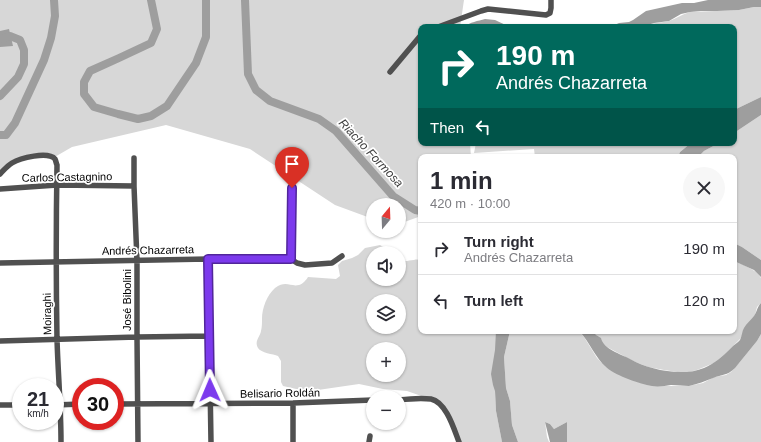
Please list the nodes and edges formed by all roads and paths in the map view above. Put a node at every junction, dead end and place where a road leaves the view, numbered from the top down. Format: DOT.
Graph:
graph roads {
  1 [pos="551,0"];
  2 [pos="446,24"];
  3 [pos="418,39"];
  4 [pos="390,72"];
  5 [pos="134,158"];
  6 [pos="0,174"];
  7 [pos="57,185"];
  8 [pos="134,186"];
  9 [pos="292,188"];
  10 [pos="0,189"];
  11 [pos="342,256"];
  12 [pos="208,259"];
  13 [pos="291,259"];
  14 [pos="137,261"];
  15 [pos="56,262"];
  16 [pos="0,263"];
  17 [pos="209,336"];
  18 [pos="137,337"];
  19 [pos="57,340"];
  20 [pos="0,341"];
  21 [pos="58,378"];
  22 [pos="366,400"];
  23 [pos="406,400"];
  24 [pos="293,403"];
  25 [pos="124,404"];
  26 [pos="138,404"];
  27 [pos="210,404"];
  28 [pos="0,405"];
  29 [pos="12,405"];
  30 [pos="60,430"];
  31 [pos="61,442"];
  32 [pos="138,442"];
  33 [pos="211,442"];
  34 [pos="293,442"];
  35 [pos="459,442"];
  1 -- 2 [label="street"];
  3 -- 4 [label="street"];
  5 -- 8 [label="street, José Bibolini"];
  6 -- 7 [label="street, Moiraghi"];
  7 -- 8 [label="street, Carlos Castagnino"];
  7 -- 10 [label="street, Carlos Castagnino"];
  7 -- 15 [label="street, Moiraghi"];
  8 -- 14 [label="street, José Bibolini"];
  9 -- 13 [label="street"];
  11 -- 13 [label="street, Andrés Chazarreta"];
  12 -- 13 [label="street, Andrés Chazarreta"];
  12 -- 14 [label="street, Andrés Chazarreta"];
  12 -- 17 [label="street"];
  14 -- 15 [label="street, Andrés Chazarreta"];
  14 -- 18 [label="street, José Bibolini"];
  15 -- 16 [label="street, Andrés Chazarreta"];
  15 -- 19 [label="street, Moiraghi"];
  17 -- 18 [label="street"];
  17 -- 27 [label="street"];
  18 -- 19 [label="street"];
  18 -- 26 [label="street, José Bibolini"];
  19 -- 20 [label="street"];
  19 -- 21 [label="street, Moiraghi"];
  22 -- 24 [label="street, Belisario Roldán"];
  23 -- 35 [label="street"];
  24 -- 27 [label="street, Belisario Roldán"];
  24 -- 34 [label="street"];
  25 -- 26 [label="street, Belisario Roldán"];
  26 -- 27 [label="street, Belisario Roldán"];
  26 -- 32 [label="street, José Bibolini"];
  27 -- 33 [label="street"];
  28 -- 29 [label="street"];
  30 -- 31 [label="street, Moiraghi"];
}
